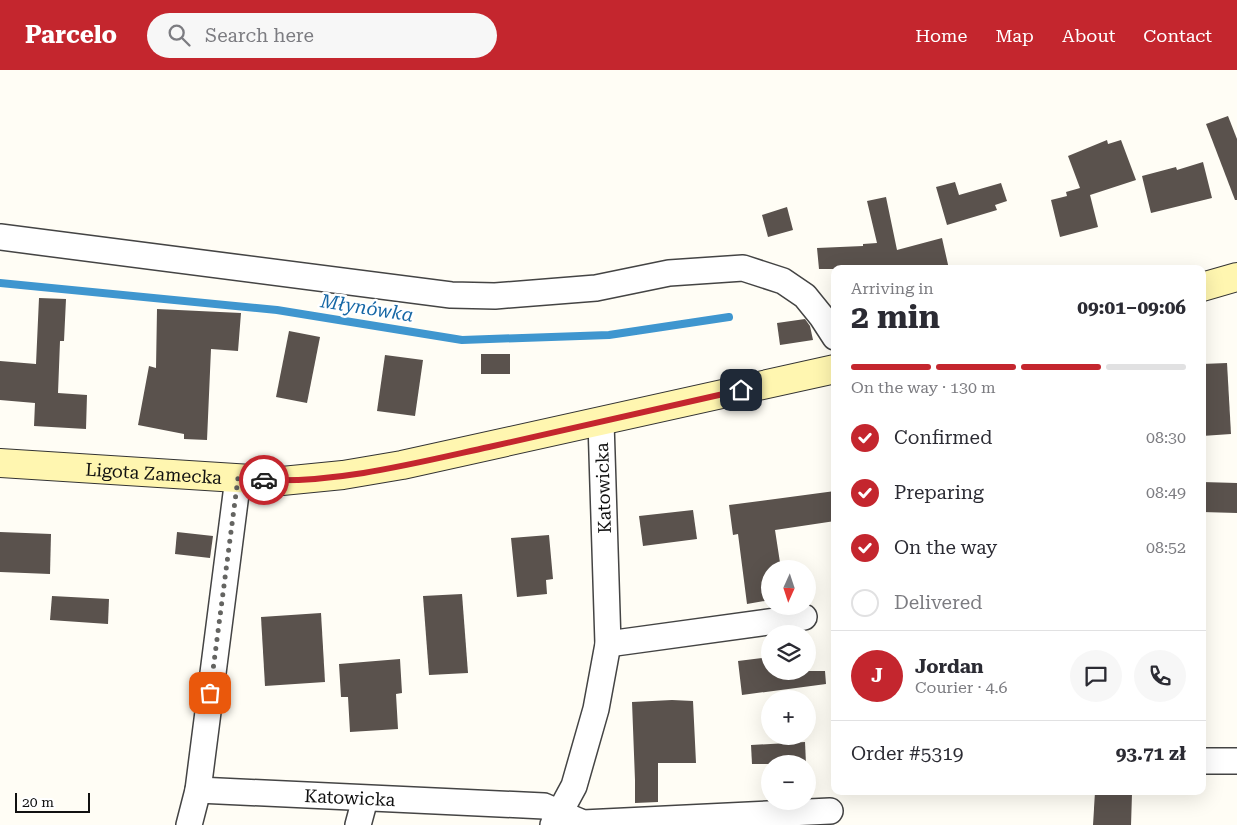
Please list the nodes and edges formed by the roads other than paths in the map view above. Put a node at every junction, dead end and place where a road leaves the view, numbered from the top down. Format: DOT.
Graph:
graph roads {
  1 [pos="0,237"];
  2 [pos="1237,277"];
  3 [pos="1206,286"];
  4 [pos="831,331"];
  5 [pos="831,370"];
  6 [pos="601,422"];
  7 [pos="0,463"];
  8 [pos="238,478"];
  9 [pos="804,617"];
  10 [pos="608,644"];
  11 [pos="1206,761"];
  12 [pos="1237,761"];
  13 [pos="198,790"];
  14 [pos="365,798"];
  15 [pos="830,811"];
  16 [pos="557,819"];
  17 [pos="189,825"];
  18 [pos="358,825"];
  1 -- 4 [label="street"];
  2 -- 3 [label="main road"];
  5 -- 6 [label="main road, Katowicka"];
  6 -- 8 [label="main road, Ligota Zamecka"];
  6 -- 10 [label="street, Katowicka"];
  7 -- 8 [label="main road, Ligota Zamecka"];
  8 -- 13 [label="street"];
  9 -- 10 [label="street"];
  10 -- 16 [label="street, Katowicka"];
  11 -- 12 [label="street"];
  13 -- 14 [label="street, Katowicka"];
  13 -- 17 [label="street"];
  14 -- 16 [label="street, Katowicka"];
  14 -- 18 [label="street"];
  15 -- 16 [label="street, Katowicka"];
}
